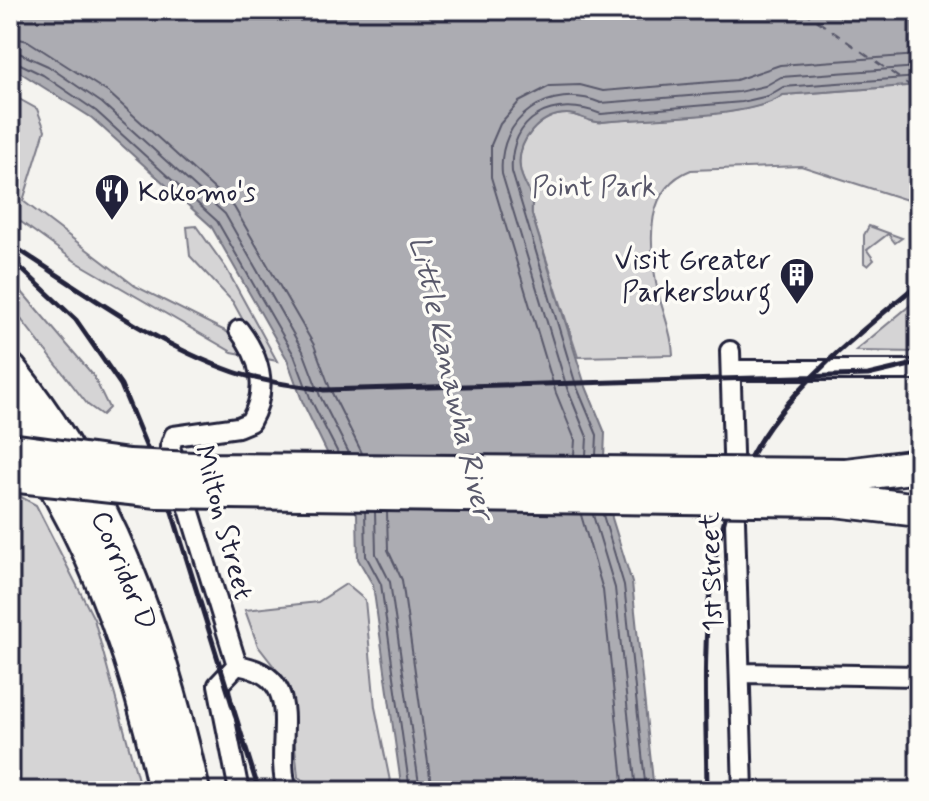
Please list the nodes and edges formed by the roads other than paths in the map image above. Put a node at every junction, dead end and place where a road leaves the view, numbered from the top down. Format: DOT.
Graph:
graph roads {
  1 [pos="239,330"];
  2 [pos="730,351"];
  3 [pos="10,370"];
  4 [pos="731,370"];
  5 [pos="919,370"];
  6 [pos="10,415"];
  7 [pos="10,450"];
  8 [pos="919,466"];
  9 [pos="10,475"];
  10 [pos="919,510"];
  11 [pos="237,665"];
  12 [pos="741,673"];
  13 [pos="919,676"];
  14 [pos="165,791"];
  15 [pos="193,791"];
  16 [pos="239,791"];
  17 [pos="287,791"];
  18 [pos="743,791"];
  1 -- 11 [label="street, Milton Street"];
  2 -- 4 [label="street, 1st Street"];
  3 -- 15 [label="highway, Corridor D"];
  4 -- 5 [label="street"];
  4 -- 12 [label="street, 1st Street"];
  6 -- 14 [label="highway, Corridor D"];
  7 -- 8 [label="highway, bridge"];
  9 -- 10 [label="highway, bridge"];
  11 -- 16 [label="street"];
  11 -- 17 [label="street"];
  12 -- 13 [label="street"];
  12 -- 18 [label="street, 1st Street"];
}
